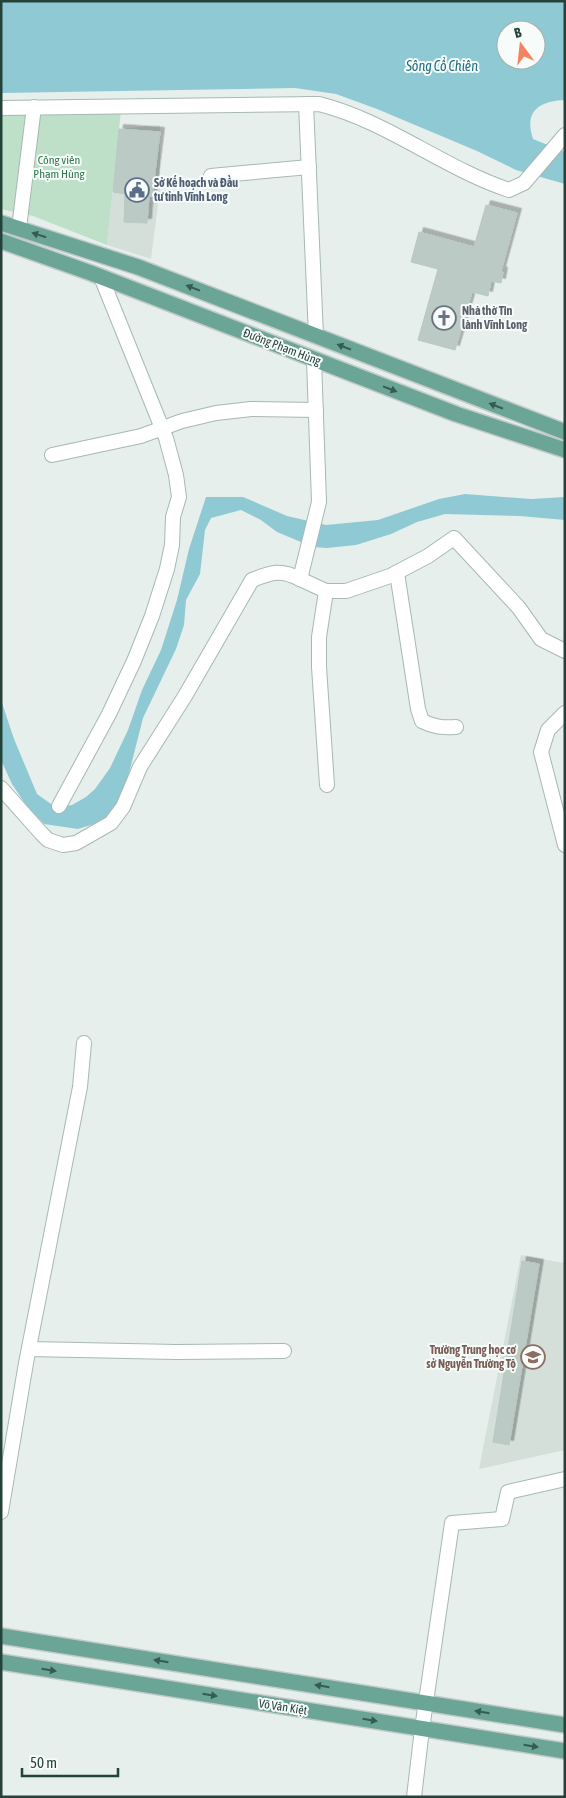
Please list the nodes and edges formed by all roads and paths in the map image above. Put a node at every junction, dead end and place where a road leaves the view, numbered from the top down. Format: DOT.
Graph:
graph roads {
  1 [pos="306,104"];
  2 [pos="34,107"];
  3 [pos="1,108"];
  4 [pos="564,137"];
  5 [pos="309,166"];
  6 [pos="211,176"];
  7 [pos="1,224"];
  8 [pos="19,228"];
  9 [pos="1,241"];
  10 [pos="138,267"];
  11 [pos="102,277"];
  12 [pos="128,288"];
  13 [pos="316,336"];
  14 [pos="314,360"];
  15 [pos="316,410"];
  16 [pos="162,428"];
  17 [pos="565,432"];
  18 [pos="565,450"];
  19 [pos="52,455"];
  20 [pos="397,573"];
  21 [pos="300,579"];
  22 [pos="326,591"];
  23 [pos="565,651"];
  24 [pos="565,713"];
  25 [pos="456,727"];
  26 [pos="327,784"];
  27 [pos="1,788"];
  28 [pos="59,806"];
  29 [pos="565,845"];
  30 [pos="84,1043"];
  31 [pos="29,1349"];
  32 [pos="284,1351"];
  33 [pos="565,1479"];
  34 [pos="1,1512"];
  35 [pos="1,1636"];
  36 [pos="1,1662"];
  37 [pos="426,1703"];
  38 [pos="565,1725"];
  39 [pos="422,1729"];
  40 [pos="565,1751"];
  41 [pos="414,1797"];
  1 -- 2 [label="street"];
  1 -- 4 [label="street"];
  1 -- 5 [label="street"];
  2 -- 3 [label="street"];
  2 -- 8 [label="street"];
  5 -- 6 [label="street"];
  5 -- 13 [label="street"];
  7 -- 8 [label="main road, Đường Phạm Hùng"];
  10 -- 8 [label="main road, Đường Phạm Hùng, one-way"];
  9 -- 11 [label="main road, Đường Phạm Hùng"];
  10 -- 12 [label="main road"];
  13 -- 10 [label="main road, Đường Phạm Hùng, one-way"];
  11 -- 12 [label="main road, Đường Phạm Hùng"];
  11 -- 16 [label="street"];
  12 -- 14 [label="main road, Đường Phạm Hùng"];
  17 -- 13 [label="main road, Đường Phạm Hùng, one-way"];
  14 -- 15 [label="street"];
  14 -- 18 [label="main road, Đường Phạm Hùng, one-way"];
  15 -- 16 [label="street"];
  15 -- 21 [label="street"];
  16 -- 19 [label="street"];
  16 -- 28 [label="street"];
  20 -- 22 [label="street"];
  20 -- 23 [label="street"];
  20 -- 25 [label="street"];
  21 -- 22 [label="street"];
  21 -- 27 [label="street"];
  22 -- 26 [label="street"];
  24 -- 29 [label="street"];
  30 -- 31 [label="street"];
  31 -- 32 [label="street"];
  31 -- 34 [label="street"];
  33 -- 37 [label="street"];
  37 -- 35 [label="main road, one-way"];
  36 -- 39 [label="main road, Võ Văn Kiệt, one-way"];
  38 -- 37 [label="main road, one-way"];
  37 -- 39 [label="street"];
  39 -- 40 [label="main road, Võ Văn Kiệt, one-way"];
  39 -- 41 [label="street"];
}
